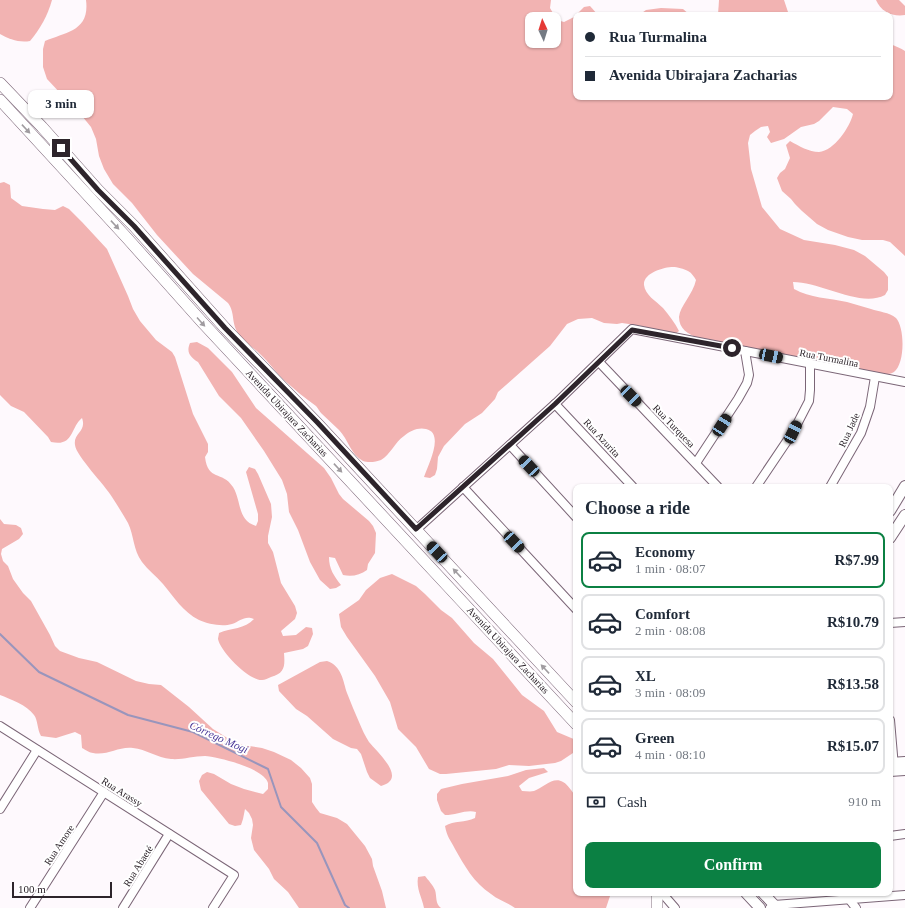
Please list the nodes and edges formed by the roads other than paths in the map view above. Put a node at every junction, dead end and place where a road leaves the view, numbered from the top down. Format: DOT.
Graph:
graph roads {
  1 [pos="0,83"];
  2 [pos="0,100"];
  3 [pos="745,351"];
  4 [pos="599,362"];
  5 [pos="810,365"];
  6 [pos="876,377"];
  7 [pos="905,382"];
  8 [pos="555,404"];
  9 [pos="510,445"];
  10 [pos="696,463"];
  11 [pos="630,484"];
  12 [pos="715,484"];
  13 [pos="758,484"];
  14 [pos="832,484"];
  15 [pos="905,486"];
  16 [pos="463,487"];
  17 [pos="893,506"];
  18 [pos="573,514"];
  19 [pos="905,515"];
  20 [pos="416,529"];
  21 [pos="893,533"];
  22 [pos="573,606"];
  23 [pos="905,622"];
  24 [pos="893,623"];
  25 [pos="573,697"];
  26 [pos="573,721"];
  27 [pos="0,726"];
  28 [pos="893,749"];
  29 [pos="37,750"];
  30 [pos="905,762"];
  31 [pos="895,768"];
  32 [pos="104,792"];
  33 [pos="0,809"];
  34 [pos="169,834"];
  35 [pos="905,834"];
  36 [pos="893,836"];
  37 [pos="905,895"];
  38 [pos="657,896"];
  39 [pos="665,896"];
  40 [pos="749,896"];
  41 [pos="765,896"];
  42 [pos="891,896"];
  43 [pos="893,896"];
  44 [pos="849,899"];
  45 [pos="773,907"];
  46 [pos="30,908"];
  47 [pos="123,908"];
  48 [pos="213,908"];
  49 [pos="657,908"];
  50 [pos="675,908"];
  51 [pos="760,908"];
  52 [pos="856,908"];
  1 -- 20 [label="main road, Avenida Ubirajara Zacharias"];
  2 -- 26 [label="main road, Avenida Ubirajara Zacharias, one-way"];
  3 -- 4 [label="street, Rua Turmalina"];
  3 -- 5 [label="street, Rua Turmalina"];
  3 -- 10 [label="street"];
  4 -- 8 [label="street"];
  4 -- 10 [label="street, Rua Turquesa"];
  5 -- 6 [label="street, Rua Turmalina"];
  5 -- 13 [label="street"];
  6 -- 7 [label="street, Rua Turmalina"];
  6 -- 14 [label="street, Rua Jade"];
  8 -- 9 [label="street"];
  8 -- 11 [label="street, Rua Azurita"];
  9 -- 16 [label="street"];
  9 -- 18 [label="street"];
  10 -- 12 [label="street, Rua Turquesa"];
  15 -- 17 [label="street"];
  16 -- 20 [label="street"];
  16 -- 22 [label="street"];
  19 -- 21 [label="street"];
  25 -- 20 [label="main road, Avenida Ubirajara Zacharias, one-way"];
  23 -- 24 [label="street"];
  27 -- 29 [label="street, Rua Arassy"];
  28 -- 31 [label="street"];
  29 -- 32 [label="street, Rua Arassy"];
  29 -- 33 [label="street"];
  30 -- 31 [label="street"];
  32 -- 34 [label="street, Rua Arassy"];
  32 -- 46 [label="street, Rua Amore"];
  34 -- 47 [label="street, Rua Abaeté"];
  34 -- 48 [label="street, Rua Arassy"];
  35 -- 36 [label="street"];
  37 -- 43 [label="street"];
  38 -- 49 [label="main road"];
  39 -- 50 [label="street"];
  40 -- 51 [label="street"];
  41 -- 45 [label="street"];
  42 -- 44 [label="street"];
  44 -- 45 [label="street"];
  44 -- 52 [label="street"];
}
